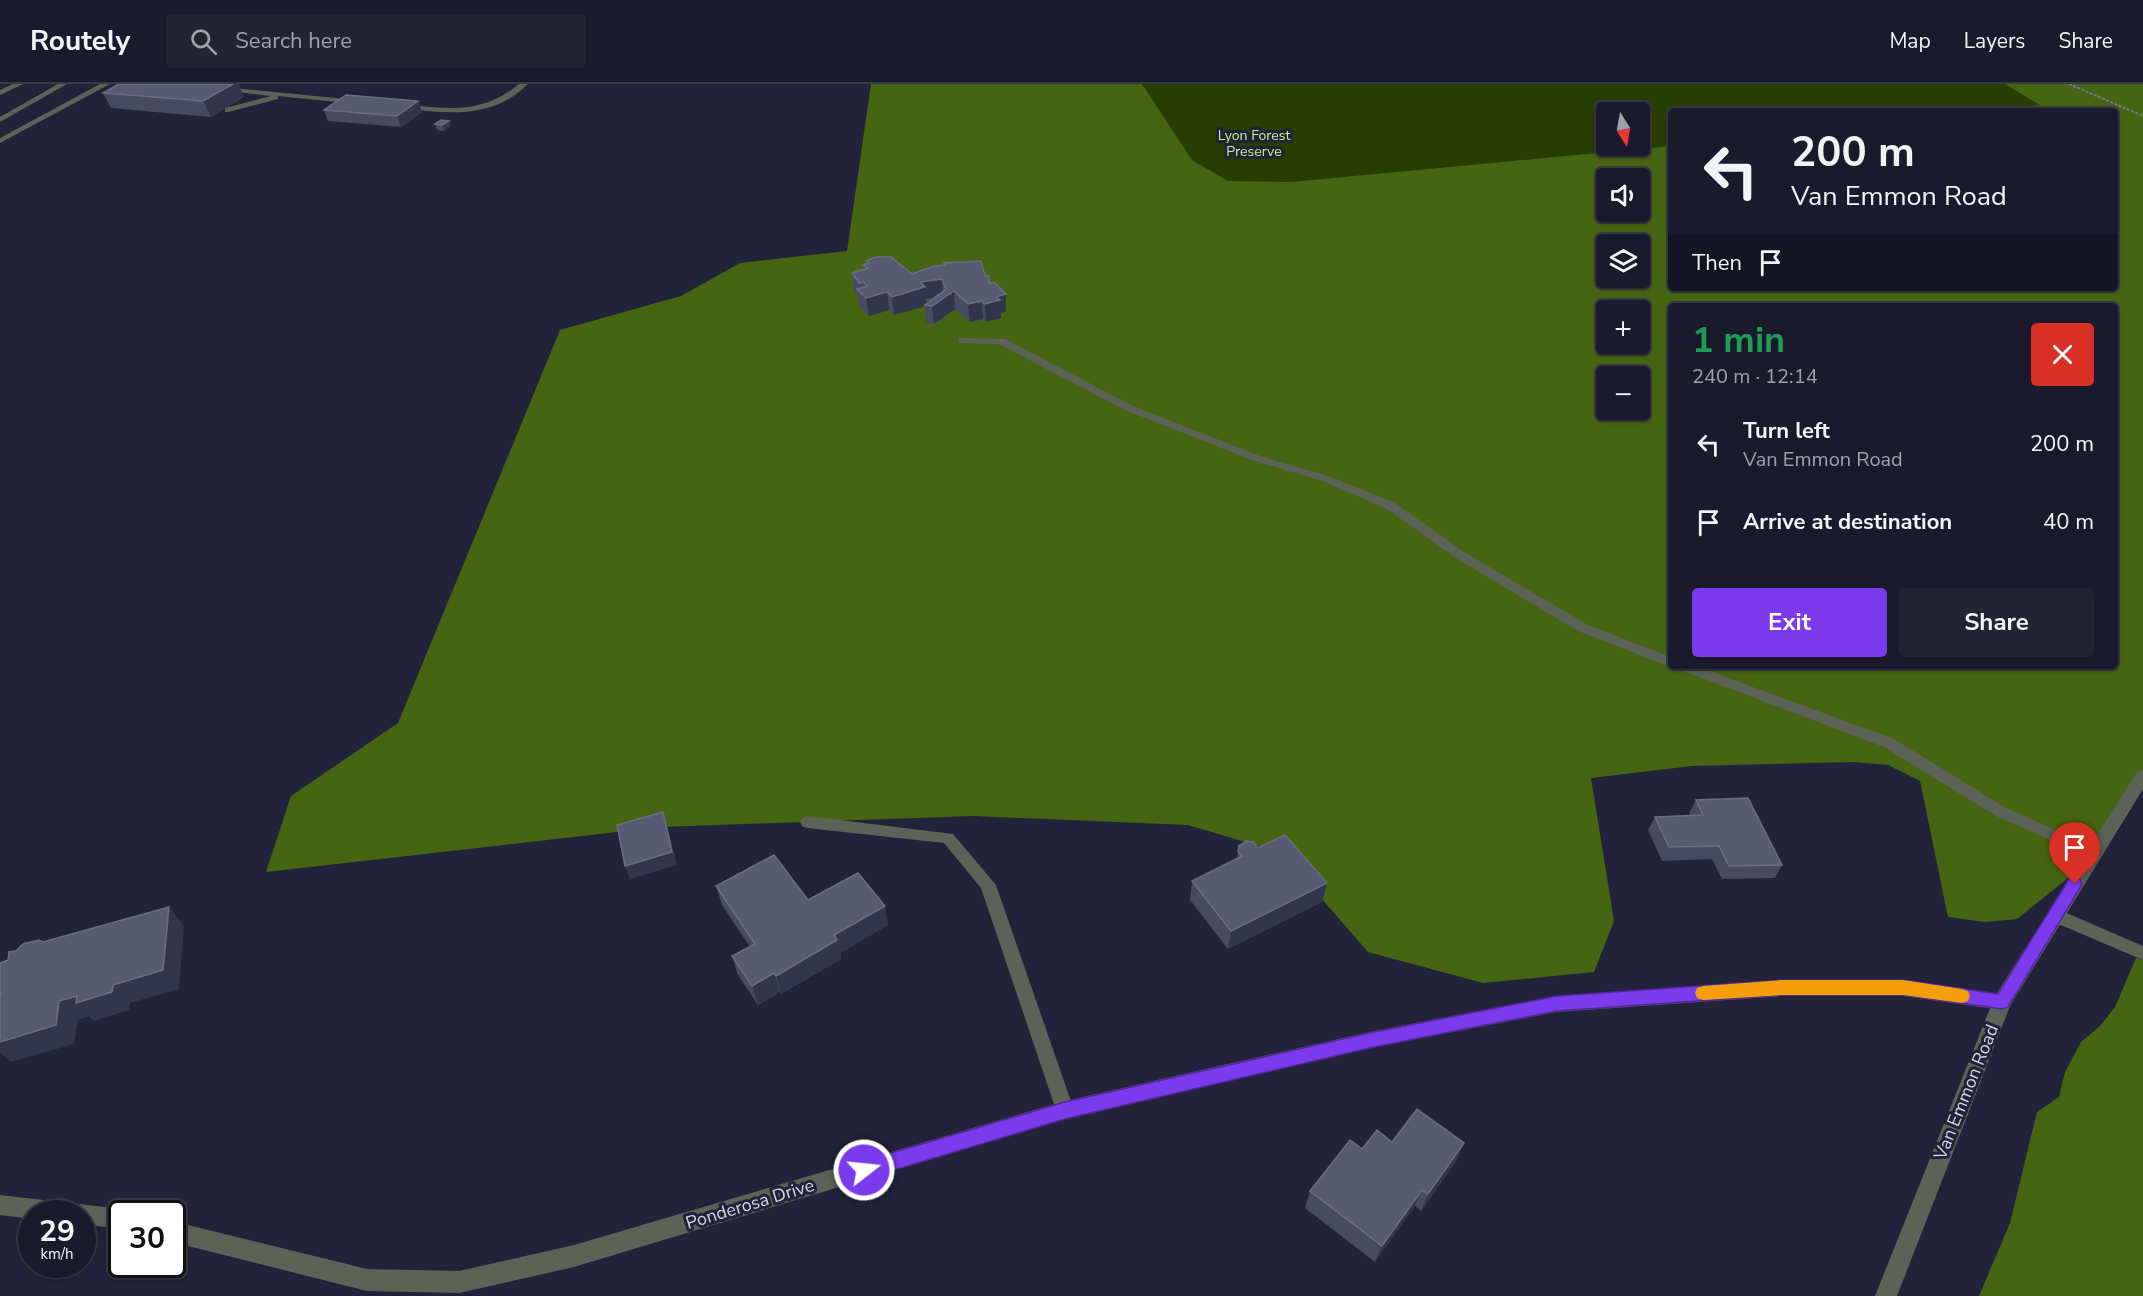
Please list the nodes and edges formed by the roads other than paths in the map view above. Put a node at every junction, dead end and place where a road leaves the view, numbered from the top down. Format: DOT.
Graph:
graph roads {
  1 [pos="19,84"];
  2 [pos="63,84"];
  3 [pos="105,84"];
  4 [pos="524,84"];
  5 [pos="220,89"];
  6 [pos="0,93"];
  7 [pos="283,95"];
  8 [pos="370,103"];
  9 [pos="394,106"];
  10 [pos="228,110"];
  11 [pos="0,120"];
  12 [pos="0,141"];
  13 [pos="963,341"];
  14 [pos="1668,661"];
  15 [pos="1691,669"];
  16 [pos="2143,776"];
  17 [pos="807,822"];
  18 [pos="2094,853"];
  19 [pos="2055,915"];
  20 [pos="2143,953"];
  21 [pos="2002,1002"];
  22 [pos="1065,1110"];
  23 [pos="0,1205"];
  24 [pos="18,1207"];
  25 [pos="186,1235"];
  26 [pos="1886,1296"];
  1 -- 6 [label="lane"];
  2 -- 11 [label="lane"];
  3 -- 12 [label="lane"];
  4 -- 9 [label="lane"];
  5 -- 7 [label="lane"];
  7 -- 8 [label="lane"];
  7 -- 10 [label="lane"];
  13 -- 14 [label="lane"];
  15 -- 18 [label="lane"];
  16 -- 18 [label="street, Van Emmon Road"];
  17 -- 22 [label="lane"];
  18 -- 19 [label="street, Van Emmon Road"];
  19 -- 20 [label="lane"];
  19 -- 21 [label="street, Van Emmon Road"];
  21 -- 22 [label="street, Ponderosa Drive"];
  21 -- 26 [label="street, Van Emmon Road"];
  22 -- 25 [label="street, Ponderosa Drive"];
  23 -- 24 [label="street"];
}
